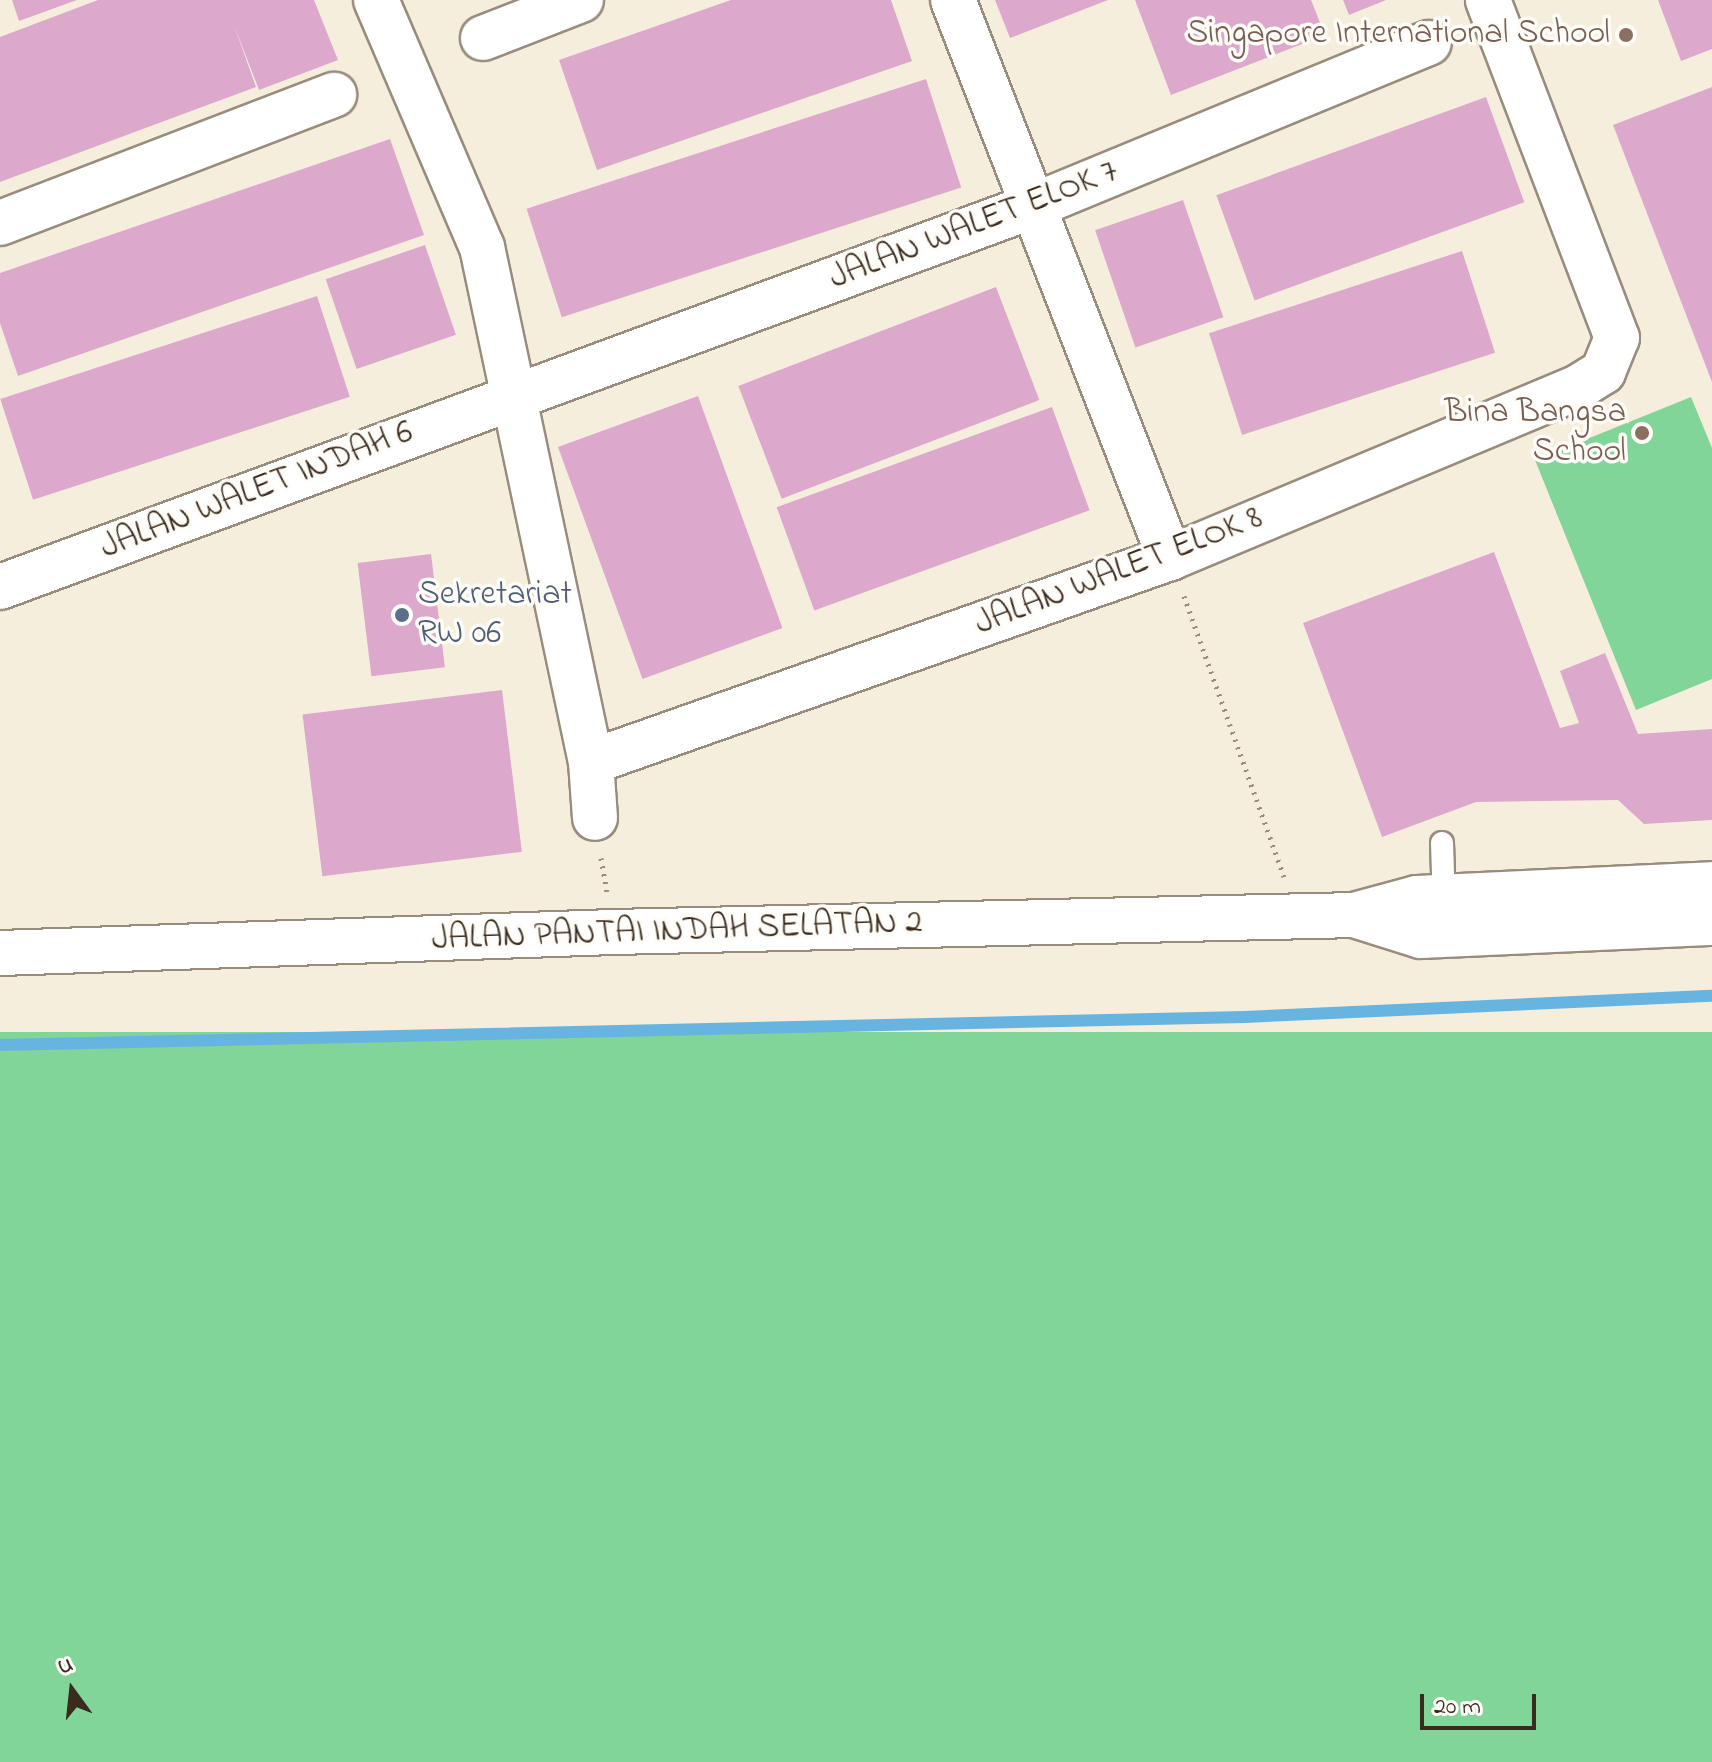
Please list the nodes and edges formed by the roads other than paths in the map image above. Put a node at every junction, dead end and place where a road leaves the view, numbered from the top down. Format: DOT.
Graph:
graph roads {
  1 [pos="376,0"];
  2 [pos="581,0"];
  3 [pos="953,0"];
  4 [pos="1488,0"];
  5 [pos="483,38"];
  6 [pos="1429,43"];
  7 [pos="334,95"];
  8 [pos="1033,206"];
  9 [pos="0,223"];
  10 [pos="513,395"];
  11 [pos="1170,558"];
  12 [pos="0,587"];
  13 [pos="591,762"];
  14 [pos="595,818"];
  15 [pos="1442,843"];
  16 [pos="1712,884"];
  17 [pos="1444,916"];
  18 [pos="1712,923"];
  19 [pos="0,953"];
  1 -- 10 [label="street"];
  2 -- 5 [label="street"];
  3 -- 8 [label="street"];
  4 -- 11 [label="street, JALAN WALET ELOK 8"];
  6 -- 8 [label="street, JALAN WALET ELOK 7"];
  7 -- 9 [label="street"];
  8 -- 10 [label="street, JALAN WALET ELOK 7"];
  8 -- 11 [label="street"];
  10 -- 12 [label="street, JALAN WALET INDAH 6"];
  10 -- 13 [label="street"];
  11 -- 13 [label="street, JALAN WALET ELOK 8"];
  13 -- 14 [label="street"];
  15 -- 17 [label="lane"];
  16 -- 17 [label="street, JALAN PANTAI INDAH SELATAN 2"];
  17 -- 18 [label="street, JALAN PANTAI INDAH SELATAN 2"];
  17 -- 19 [label="street, JALAN PANTAI INDAH SELATAN 2"];
}
